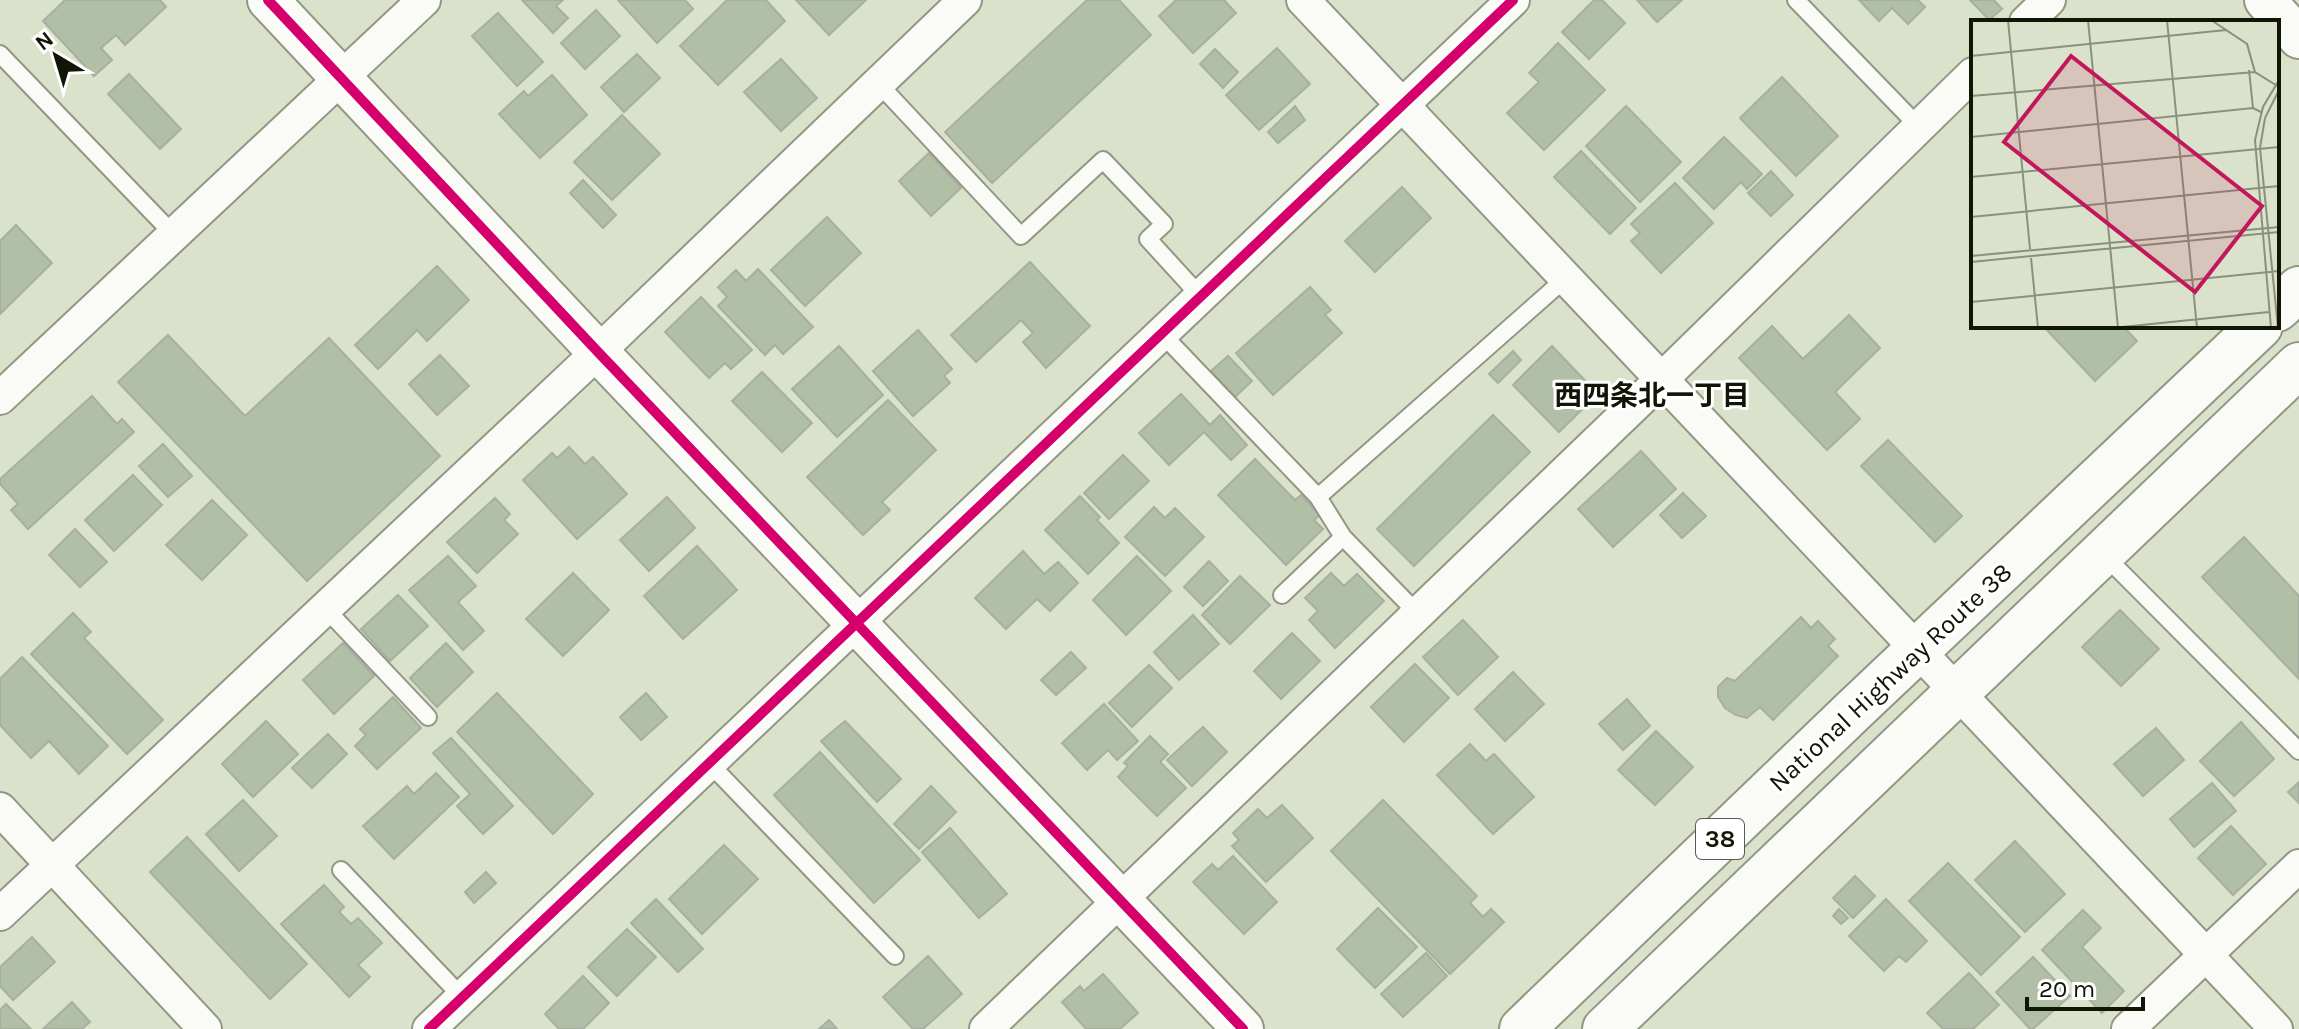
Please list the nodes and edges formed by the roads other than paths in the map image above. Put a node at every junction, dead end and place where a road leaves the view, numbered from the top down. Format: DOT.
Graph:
graph roads {
  1 [pos="268,0"];
  2 [pos="424,0"];
  3 [pos="965,0"];
  4 [pos="1303,0"];
  5 [pos="1513,0"];
  6 [pos="1796,0"];
  7 [pos="2049,0"];
  8 [pos="2265,0"];
  9 [pos="2028,20"];
  10 [pos="2299,38"];
  11 [pos="0,54"];
  12 [pos="1971,76"];
  13 [pos="341,78"];
  14 [pos="878,83"];
  15 [pos="1404,105"];
  16 [pos="1919,127"];
  17 [pos="174,235"];
  18 [pos="1567,277"];
  19 [pos="2299,289"];
  20 [pos="1201,297"];
  21 [pos="2279,307"];
  22 [pos="2258,328"];
  23 [pos="1162,334"];
  24 [pos="598,352"];
  25 [pos="2299,365"];
  26 [pos="1663,378"];
  27 [pos="0,398"];
  28 [pos="1318,497"];
  29 [pos="1343,537"];
  30 [pos="2103,554"];
  31 [pos="1282,595"];
  32 [pos="325,608"];
  33 [pos="1418,614"];
  34 [pos="856,624"];
  35 [pos="1918,651"];
  36 [pos="1958,693"];
  37 [pos="428,717"];
  38 [pos="2299,751"];
  39 [pos="709,763"];
  40 [pos="0,809"];
  41 [pos="52,864"];
  42 [pos="2299,866"];
  43 [pos="341,870"];
  44 [pos="1123,900"];
  45 [pos="0,914"];
  46 [pos="2205,955"];
  47 [pos="895,956"];
  48 [pos="462,997"];
  49 [pos="205,1029"];
  50 [pos="429,1029"];
  51 [pos="986,1029"];
  52 [pos="1243,1029"];
  53 [pos="1522,1029"];
  54 [pos="1605,1029"];
  55 [pos="2128,1029"];
  56 [pos="2276,1029"];
  1 -- 13 [label="street"];
  2 -- 13 [label="street"];
  3 -- 14 [label="street"];
  4 -- 15 [label="street"];
  5 -- 15 [label="street"];
  6 -- 16 [label="lane"];
  7 -- 9 [label="street"];
  8 -- 10 [label="street"];
  11 -- 17 [label="lane"];
  12 -- 16 [label="street"];
  13 -- 17 [label="street"];
  13 -- 24 [label="street"];
  14 -- 20 [label="lane"];
  14 -- 24 [label="street"];
  15 -- 18 [label="street"];
  15 -- 20 [label="street"];
  16 -- 26 [label="street"];
  17 -- 27 [label="street"];
  18 -- 26 [label="street"];
  18 -- 28 [label="lane"];
  19 -- 21 [label="highway"];
  20 -- 23 [label="street"];
  22 -- 35 [label="highway, National Highway Route 38 / 38"];
  23 -- 28 [label="lane"];
  23 -- 34 [label="street"];
  24 -- 32 [label="street"];
  24 -- 34 [label="street"];
  25 -- 30 [label="highway, 38"];
  26 -- 33 [label="street"];
  26 -- 35 [label="street"];
  28 -- 29 [label="lane"];
  29 -- 31 [label="lane"];
  29 -- 33 [label="lane"];
  30 -- 36 [label="highway, 38"];
  30 -- 38 [label="lane"];
  32 -- 37 [label="lane"];
  32 -- 41 [label="street"];
  33 -- 44 [label="street"];
  34 -- 39 [label="street"];
  34 -- 44 [label="street"];
  35 -- 36 [label="street"];
  35 -- 53 [label="highway, National Highway Route 38 / 38"];
  36 -- 46 [label="street"];
  36 -- 54 [label="highway, 38"];
  39 -- 47 [label="lane"];
  39 -- 48 [label="street"];
  40 -- 41 [label="street"];
  41 -- 45 [label="street"];
  41 -- 49 [label="street"];
  42 -- 46 [label="street"];
  43 -- 48 [label="lane"];
  44 -- 51 [label="street"];
  44 -- 52 [label="street"];
  46 -- 55 [label="street"];
  46 -- 56 [label="street"];
  48 -- 50 [label="street"];
}
